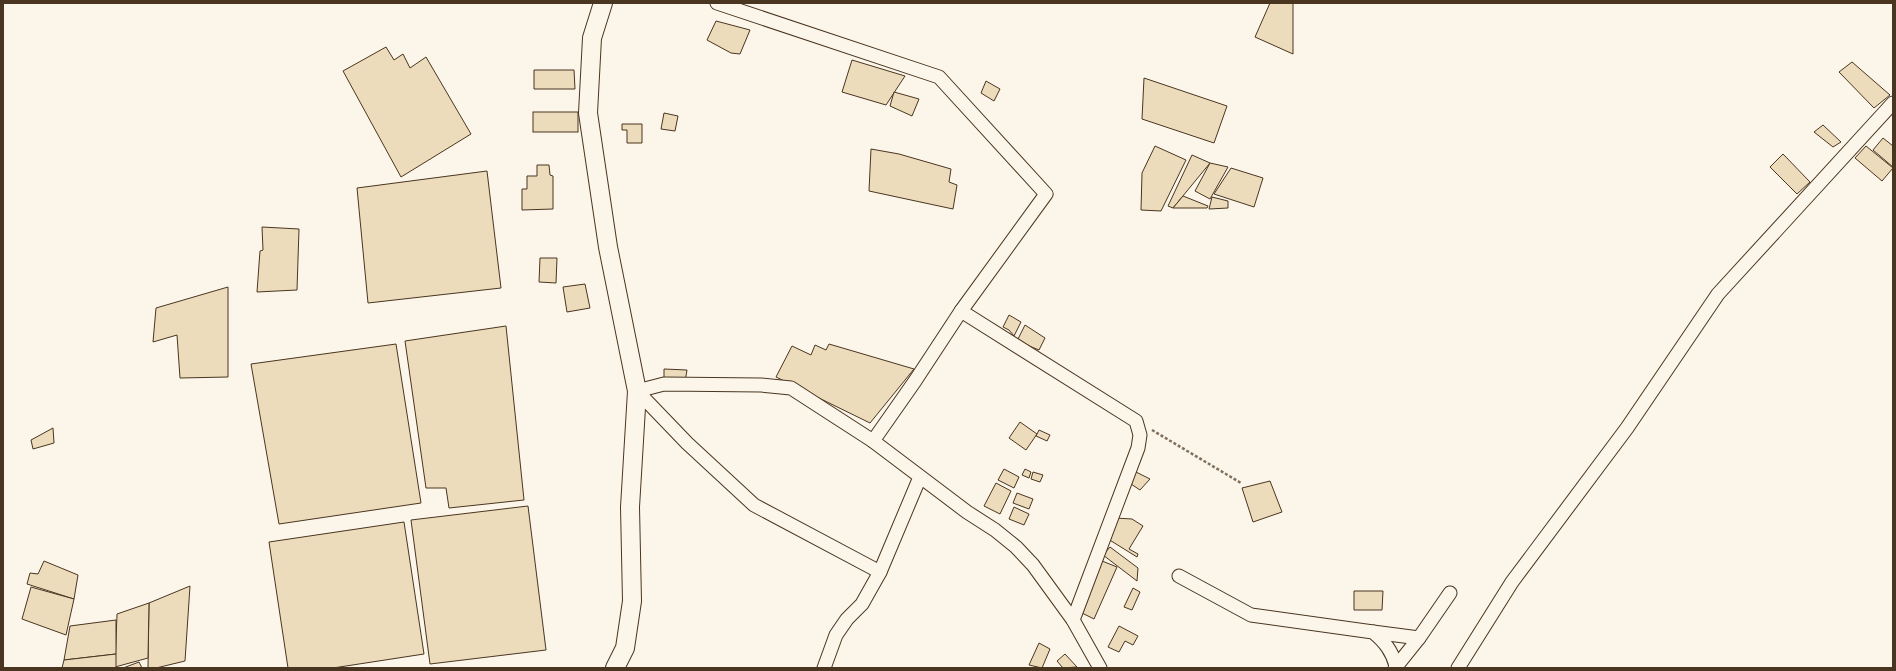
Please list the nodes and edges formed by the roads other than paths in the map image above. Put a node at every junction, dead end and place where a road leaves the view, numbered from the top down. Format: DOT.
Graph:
graph roads {
  1 [pos="603,3"];
  2 [pos="717,3"];
  3 [pos="1893,103"];
  4 [pos="961,311"];
  5 [pos="637,391"];
  6 [pos="873,441"];
  7 [pos="920,477"];
  8 [pos="880,572"];
  9 [pos="1179,576"];
  10 [pos="1450,593"];
  11 [pos="1073,620"];
  12 [pos="1373,632"];
  13 [pos="1419,638"];
  14 [pos="1396,667"];
  15 [pos="615,668"];
  16 [pos="824,668"];
  17 [pos="1100,668"];
  18 [pos="1458,668"];
  1 -- 5 [label="street"];
  2 -- 4 [label="street"];
  3 -- 18 [label="street"];
  4 -- 6 [label="street"];
  4 -- 11 [label="street"];
  5 -- 6 [label="street"];
  5 -- 8 [label="street"];
  5 -- 15 [label="street"];
  6 -- 7 [label="street"];
  7 -- 8 [label="street"];
  7 -- 11 [label="street"];
  8 -- 16 [label="street"];
  9 -- 12 [label="street"];
  10 -- 13 [label="street"];
  11 -- 17 [label="street"];
  12 -- 13 [label="street"];
  12 -- 14 [label="street"];
  13 -- 14 [label="street"];
}
